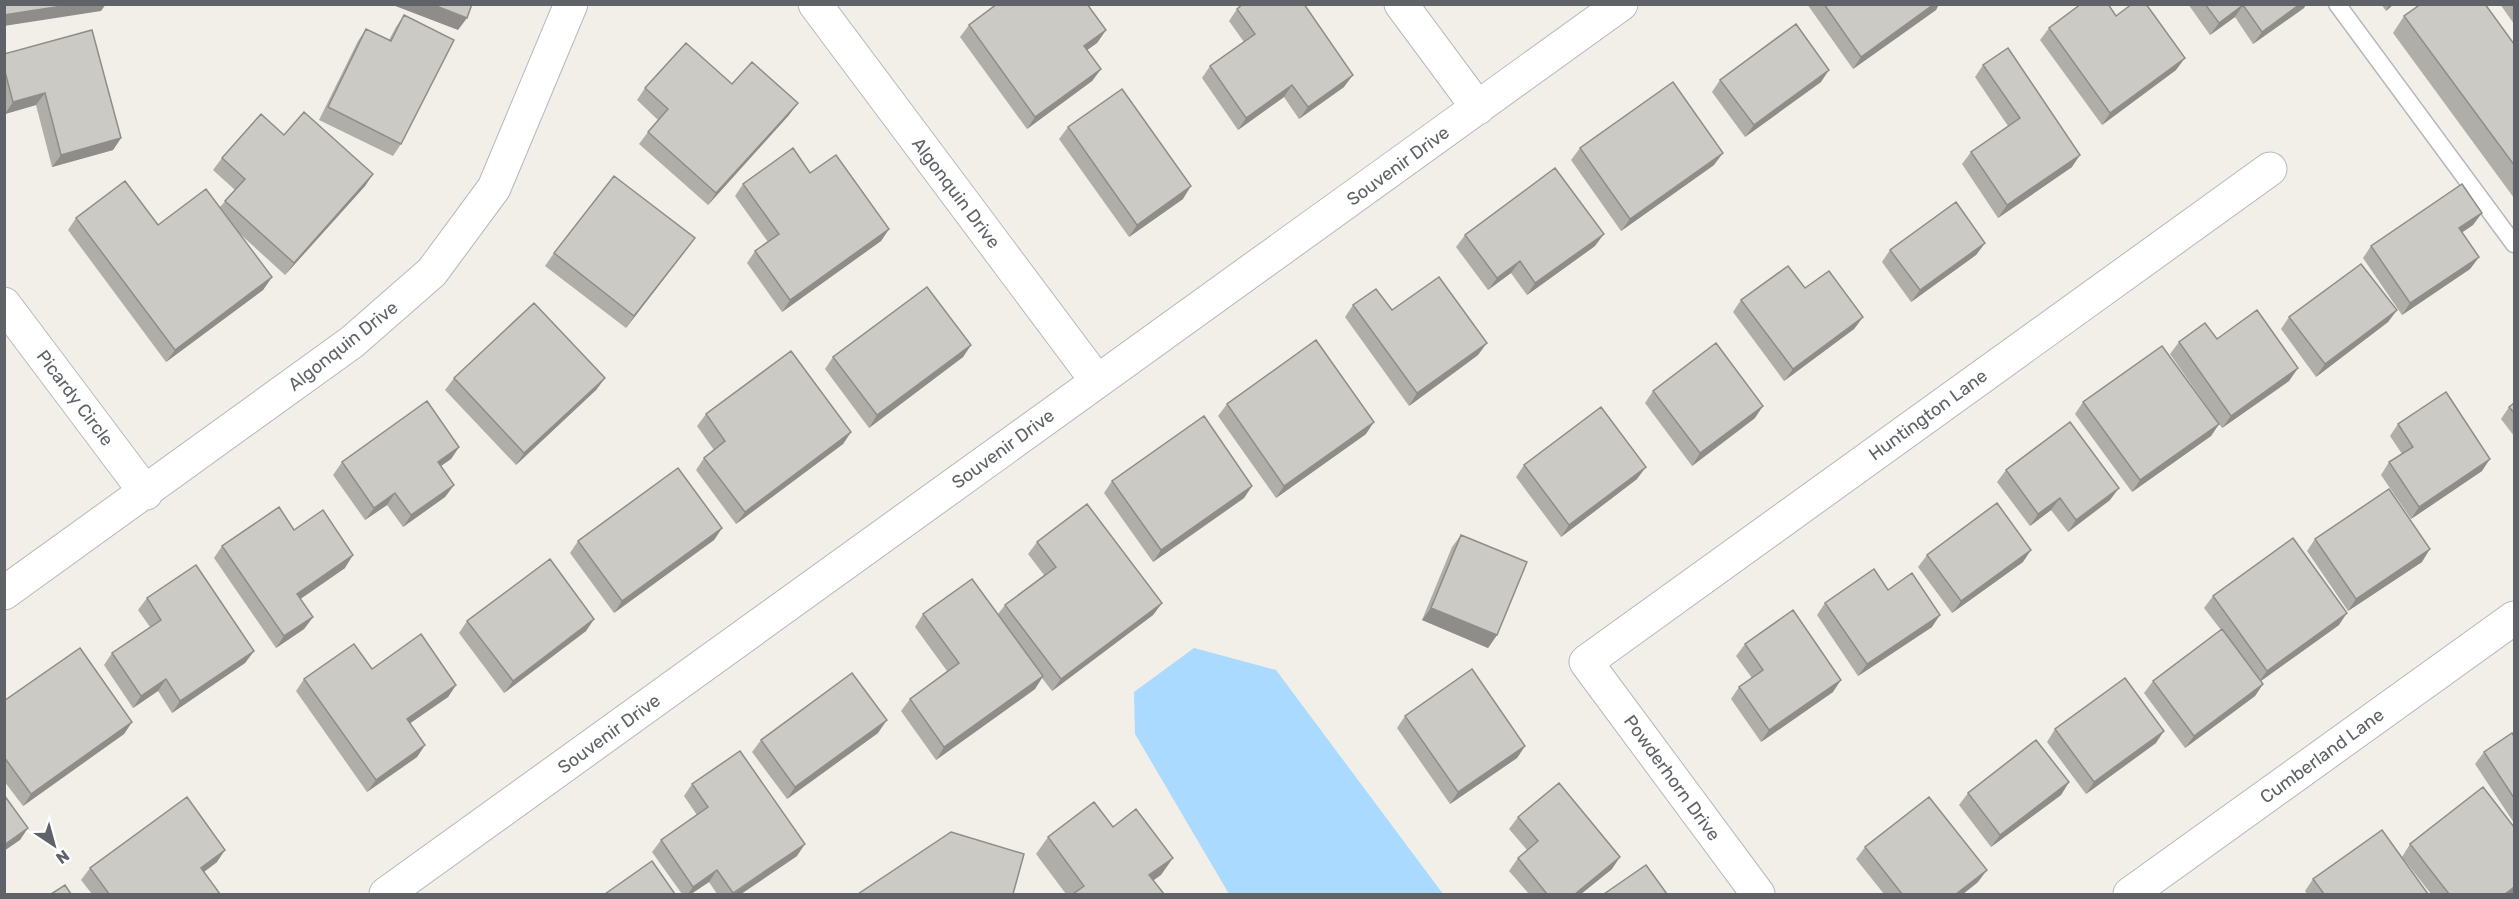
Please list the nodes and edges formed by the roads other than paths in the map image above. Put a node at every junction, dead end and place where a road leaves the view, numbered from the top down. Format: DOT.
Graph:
graph roads {
  1 [pos="571,4"];
  2 [pos="815,4"];
  3 [pos="1401,4"];
  4 [pos="1621,4"];
  5 [pos="2337,4"];
  6 [pos="1478,108"];
  7 [pos="2270,169"];
  8 [pos="2514,241"];
  9 [pos="4,304"];
  10 [pos="1098,381"];
  11 [pos="146,493"];
  12 [pos="4,593"];
  13 [pos="2514,618"];
  14 [pos="1586,662"];
  15 [pos="386,894"];
  16 [pos="1758,894"];
  17 [pos="2130,894"];
  1 -- 11 [label="street, Algonquin Drive"];
  2 -- 10 [label="street, Algonquin Drive"];
  3 -- 6 [label="street"];
  4 -- 6 [label="street, Souvenir Drive"];
  5 -- 8 [label="lane"];
  6 -- 10 [label="street, Souvenir Drive"];
  7 -- 14 [label="street, Huntington Lane"];
  9 -- 11 [label="street, Picardy Circle"];
  10 -- 15 [label="street, Souvenir Drive"];
  11 -- 12 [label="street, Algonquin Drive"];
  13 -- 17 [label="street, Cumberland Lane"];
  14 -- 16 [label="street, Powderhorn Drive"];
}
